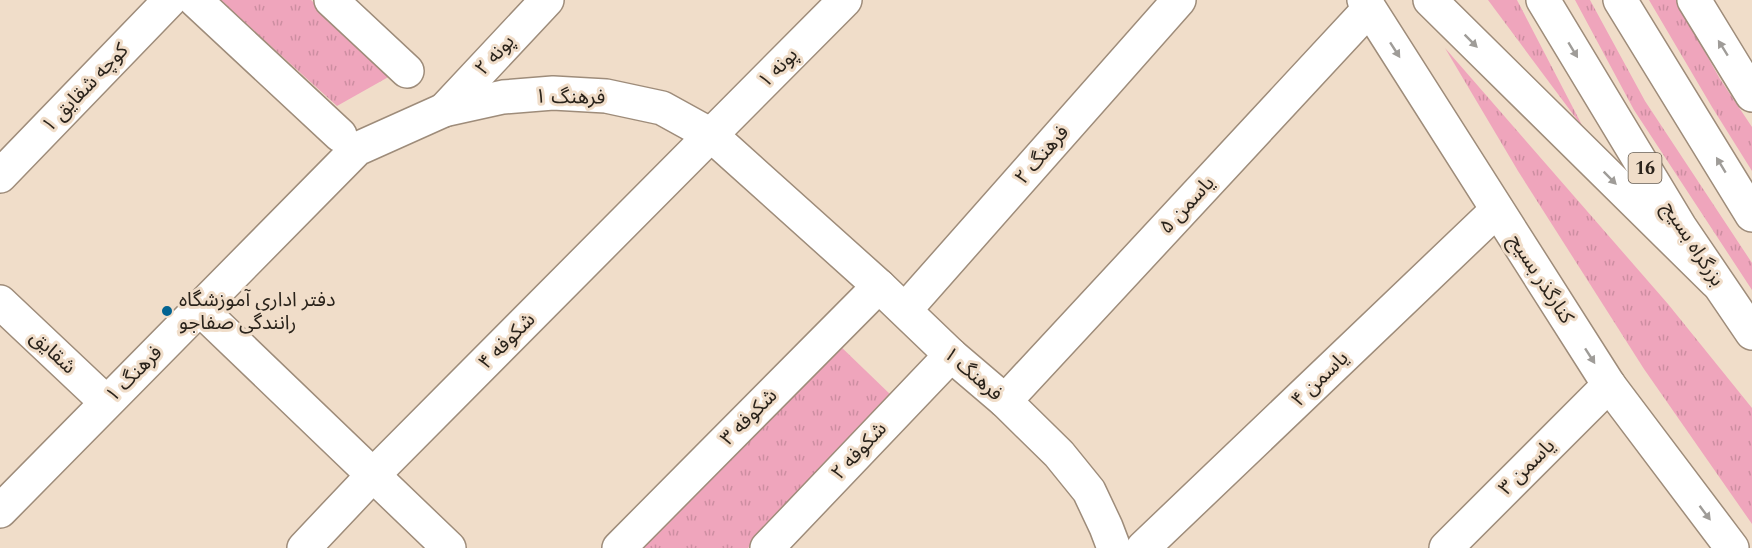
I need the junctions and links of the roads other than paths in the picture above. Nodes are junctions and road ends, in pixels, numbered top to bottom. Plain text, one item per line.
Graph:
1 (170, 0) edge
2 (195, 0) edge
3 (331, 0) edge
4 (547, 0) edge
5 (845, 0) edge
6 (1179, 0) edge
7 (1430, 0) edge
8 (1542, 0) edge
9 (1620, 0) edge
10 (1694, 0) edge
11 (1366, 4) edge
12 (407, 71) dead end
13 (1752, 95) edge
14 (444, 110) junction
15 (340, 135) dead end
16 (711, 135) junction
17 (0, 176) edge
18 (1497, 210) junction
19 (1752, 215) edge
20 (1716, 282) junction
21 (879, 286) junction
22 (0, 302) edge
23 (199, 308) junction
24 (905, 310) junction
25 (1752, 333) edge
26 (951, 355) junction
27 (1609, 386) junction
28 (1005, 401) junction
29 (106, 402) junction
30 (373, 476) junction
31 (0, 511) edge
32 (1102, 541) edge
33 (304, 548) edge
34 (449, 548) edge
35 (619, 548) edge
36 (767, 548) edge
37 (1143, 548) edge
38 (1446, 548) edge
39 (1732, 548) edge

1 - 17 main road, کوچه شقایق ۱
2 - 15 main road
3 - 12 main road
4 - 14 main road, پونه ۲
5 - 16 main road, پونه ۱
6 - 24 main road, فرهنگ ۲
7 -> 20 main road
8 -> 20 main road, بزرگراه بسیج / 16
19 -> 9 main road
13 -> 10 main road
11 -> 18 main road, کنارگذر بسیج
11 - 28 main road, یاسمن ۵
14 - 16 main road, فرهنگ ۱
14 - 23 main road, فرهنگ ۱
16 - 21 main road, فرهنگ ۱
16 - 30 main road, شکوفه ۴
18 -> 27 main road, کنارگذر بسیج
18 - 37 main road, یاسمن ۴
20 - 25 main road, بزرگراه بسیج / 16
21 - 24 main road, فرهنگ ۱
21 - 35 main road, شکوفه ۳
22 - 29 main road, شقایق
23 - 29 main road, فرهنگ ۱
23 - 30 main road
24 - 26 main road, فرهنگ ۱
26 - 28 main road, فرهنگ ۱
26 - 36 main road, شکوفه ۲
27 - 38 main road, یاسمن ۳
27 -> 39 main road, کنارگذر بسیج
28 - 32 main road, فرهنگ ۱
29 - 31 main road, فرهنگ ۱
30 - 33 main road, شکوفه ۴
30 - 34 main road

